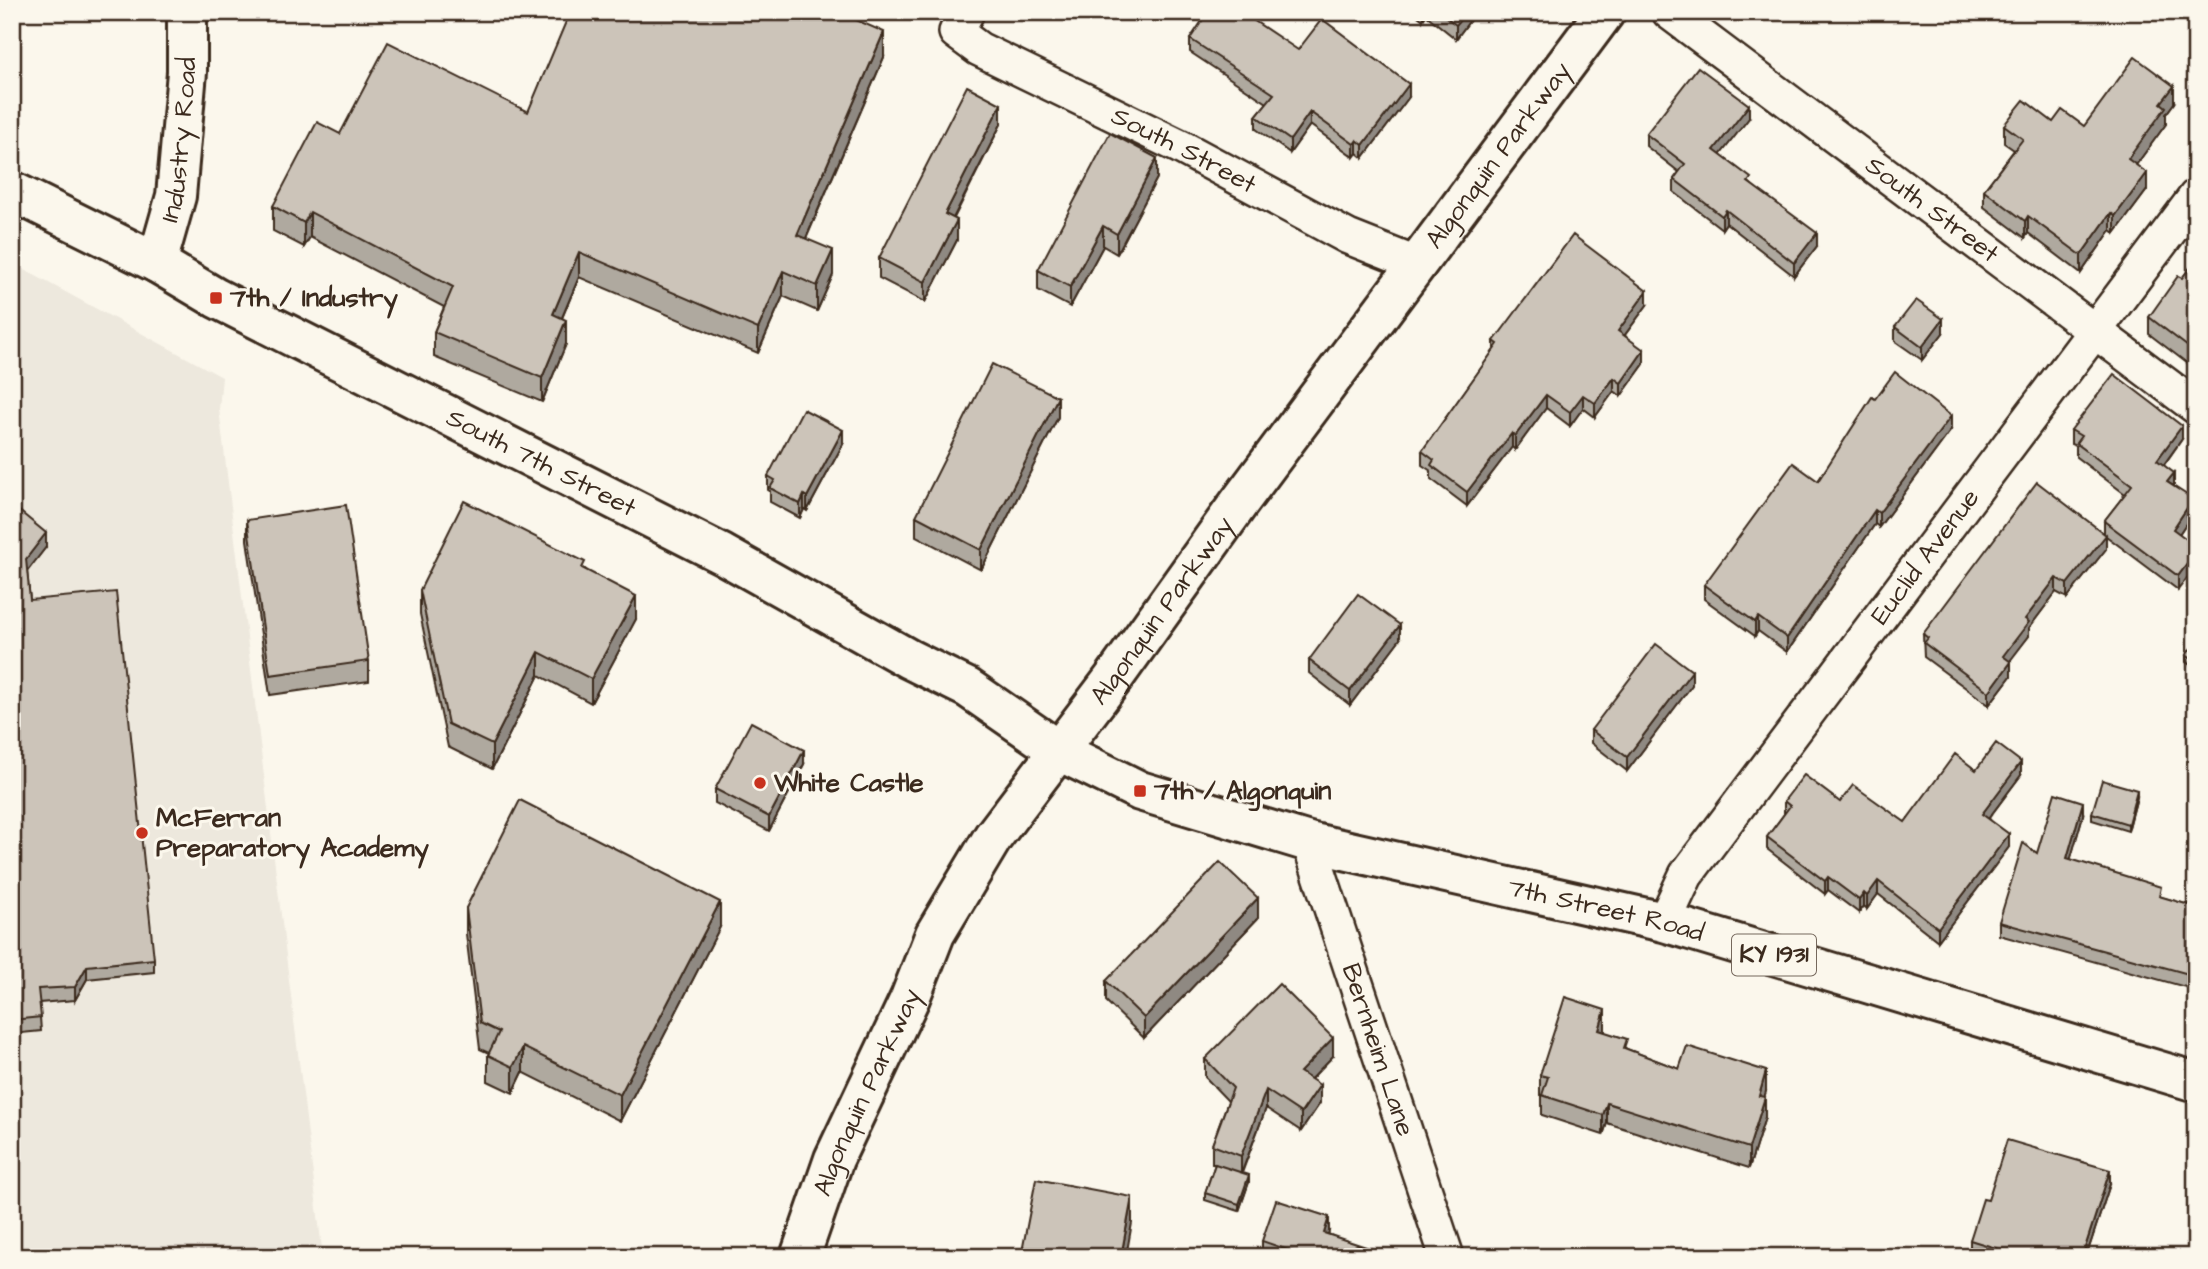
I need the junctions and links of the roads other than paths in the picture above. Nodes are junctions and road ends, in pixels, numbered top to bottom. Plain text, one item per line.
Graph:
1 (187, 12) edge
2 (1605, 12) edge
3 (1669, 12) edge
4 (961, 22) edge
5 (12, 191) edge
6 (2196, 196) edge
7 (157, 263) junction
8 (1416, 264) junction
9 (2094, 331) junction
10 (2196, 407) edge
11 (1059, 751) junction
12 (1309, 842) junction
13 (1664, 922) junction
14 (2196, 1082) edge
15 (800, 1257) edge
16 (1447, 1257) edge

1 - 7 main road, Industry Road
2 - 8 main road, Algonquin Parkway
3 - 9 street, South Street
4 - 8 street, South Street
5 - 7 main road, South 7th Street
6 - 9 street, Euclid Avenue
7 - 11 main road, South 7th Street
8 - 11 main road, Algonquin Parkway
9 - 10 street, South Street
9 - 13 street, Euclid Avenue
11 - 12 main road, 7th Street Road / KY 1931
11 - 15 main road, Algonquin Parkway
12 - 13 main road, 7th Street Road / KY 1931
12 - 16 street, Bernheim Lane
13 - 14 main road, 7th Street Road / KY 1931

